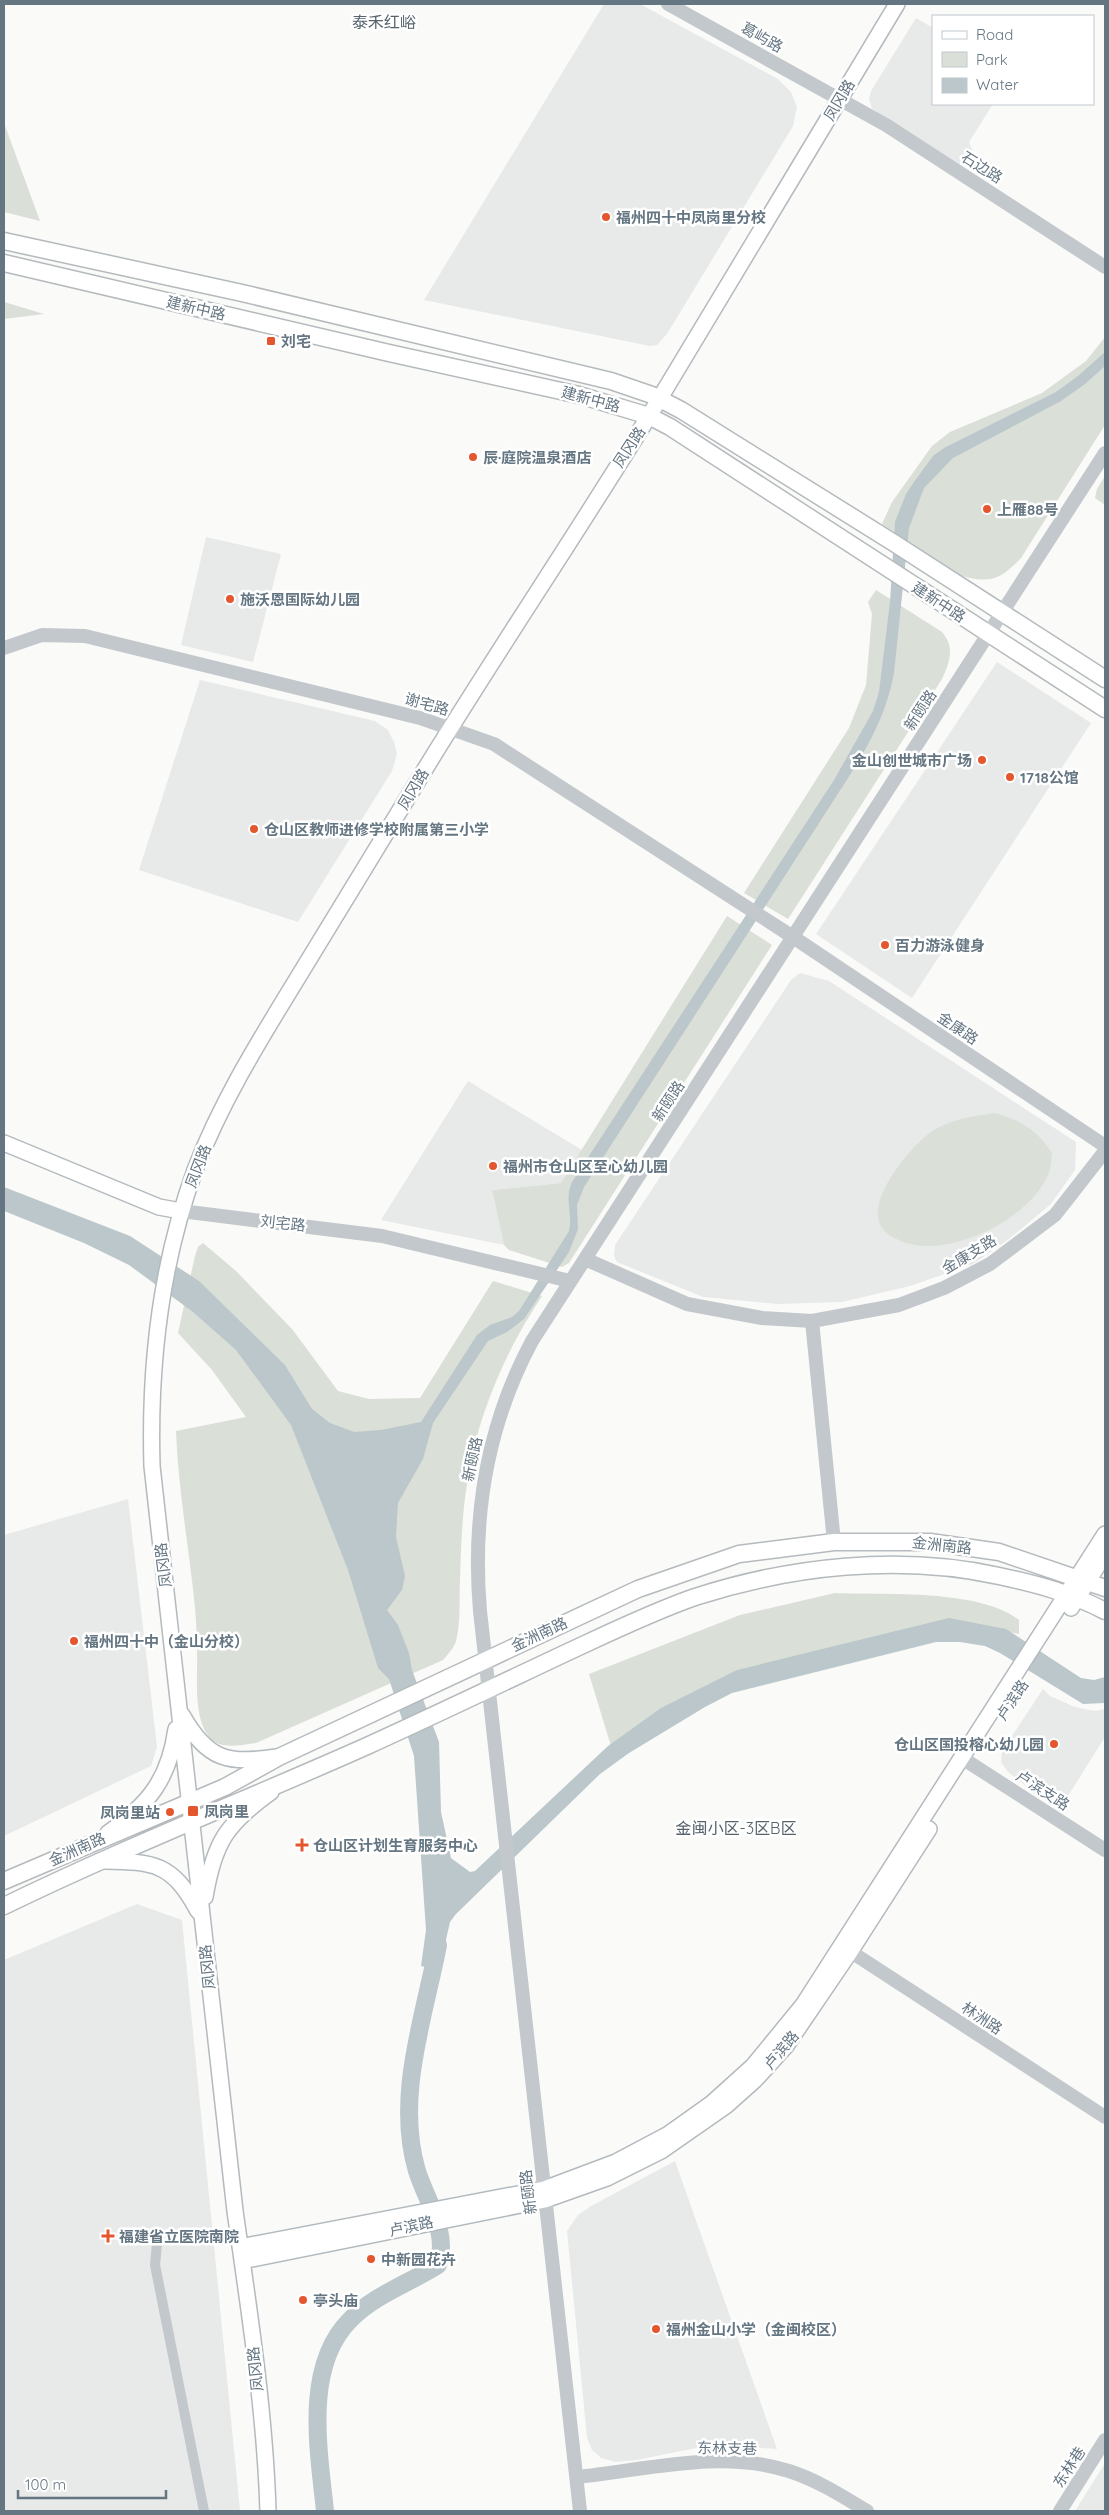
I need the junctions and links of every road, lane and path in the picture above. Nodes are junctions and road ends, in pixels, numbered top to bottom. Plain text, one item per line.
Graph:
1 (668, 4) edge
2 (897, 4) edge
3 (840, 98) junction
4 (4, 240) edge
5 (4, 264) edge
6 (1105, 267) edge
7 (660, 398) junction
8 (649, 416) junction
9 (1105, 453) edge
10 (1002, 612) junction
11 (988, 634) junction
12 (4, 648) edge
13 (1105, 680) edge
14 (1105, 709) edge
15 (450, 728) junction
16 (793, 937) junction
17 (4, 1143) edge
18 (1105, 1146) edge
19 (1105, 1151) edge
20 (181, 1211) junction
21 (585, 1259) junction
22 (570, 1281) junction
23 (812, 1321) junction
24 (1105, 1534) edge
25 (834, 1542) junction
26 (1105, 1554) edge
27 (1083, 1580) junction
28 (1105, 1588) edge
29 (1073, 1596) junction
30 (1105, 1611) edge
31 (487, 1659) junction
32 (489, 1688) junction
33 (179, 1710) junction
34 (279, 1757) junction
35 (967, 1760) junction
36 (281, 1785) junction
37 (190, 1802) junction
38 (192, 1821) junction
39 (97, 1840) junction
40 (1105, 1850) edge
41 (99, 1861) junction
42 (4, 1881) edge
43 (4, 1906) edge
44 (202, 1918) junction
45 (846, 1949) junction
46 (1105, 2117) edge
47 (544, 2194) junction
48 (158, 2233) dead end
49 (241, 2254) junction
50 (1105, 2440) edge
51 (576, 2477) junction
52 (204, 2511) edge
53 (268, 2511) edge
54 (580, 2511) edge
55 (867, 2511) edge
56 (1060, 2511) edge

1 - 3 street, 葛屿路
2 - 3 main road, 凤冈路
3 - 6 street, 石边路
3 - 7 main road, 凤冈路
4 - 7 main road, 建新中路
5 - 8 main road, 建新中路
7 - 8 main road, 凤冈路
7 - 10 main road, 建新中路
8 - 11 main road, 建新中路
8 - 15 main road, 凤冈路
9 - 10 street, 新颐路
10 - 11 street, 新颐路
10 - 13 main road, 建新中路
11 - 14 main road, 建新中路
11 - 16 street, 新颐路
12 - 15 street, 谢宅路
15 - 16 street, 谢宅路
15 - 20 main road, 凤冈路
16 - 18 street, 金康路
16 - 21 street, 新颐路
17 - 20 main road, 刘宅路
19 - 23 street, 金康支路
20 - 22 street, 刘宅路
20 - 33 main road, 凤冈路
21 - 22 street, 新颐路
21 - 23 street, 金康支路
22 - 31 street, 新颐路
23 - 25 street
24 - 27 main road
25 - 27 main road, 金洲南路
25 - 31 main road, 金洲南路
26 - 27 main road
27 - 28 main road, 金洲南路
27 - 29 main road, 卢滨路
29 - 30 main road, 金洲南路
29 - 32 main road, 金洲南路
29 - 35 main road, 卢滨路
31 - 32 street, 新颐路
31 - 34 main road, 金洲南路
32 - 36 main road, 金洲南路
32 - 47 street, 新颐路
33 - 34 main road
33 - 37 main road, 凤冈路
33 - 39 main road
34 - 37 main road, 金洲南路
35 - 40 street, 卢滨支路
35 - 45 main road, 卢滨路
36 - 38 main road, 金洲南路
36 - 44 main road
37 - 38 main road, 凤冈路
37 - 39 main road, 金洲南路
38 - 41 main road, 金洲南路
38 - 44 main road, 凤冈路
39 - 42 main road, 金洲南路
41 - 43 main road, 金洲南路
41 - 44 main road
44 - 49 main road, 凤冈路
45 - 46 street, 林洲路
45 - 47 main road, 卢滨路
47 - 49 main road, 卢滨路
47 - 51 street, 新颐路
48 - 52 street
49 - 53 main road, 凤冈路
50 - 56 street, 东林巷
51 - 54 street, 新颐路
51 - 55 street, 东林支巷

